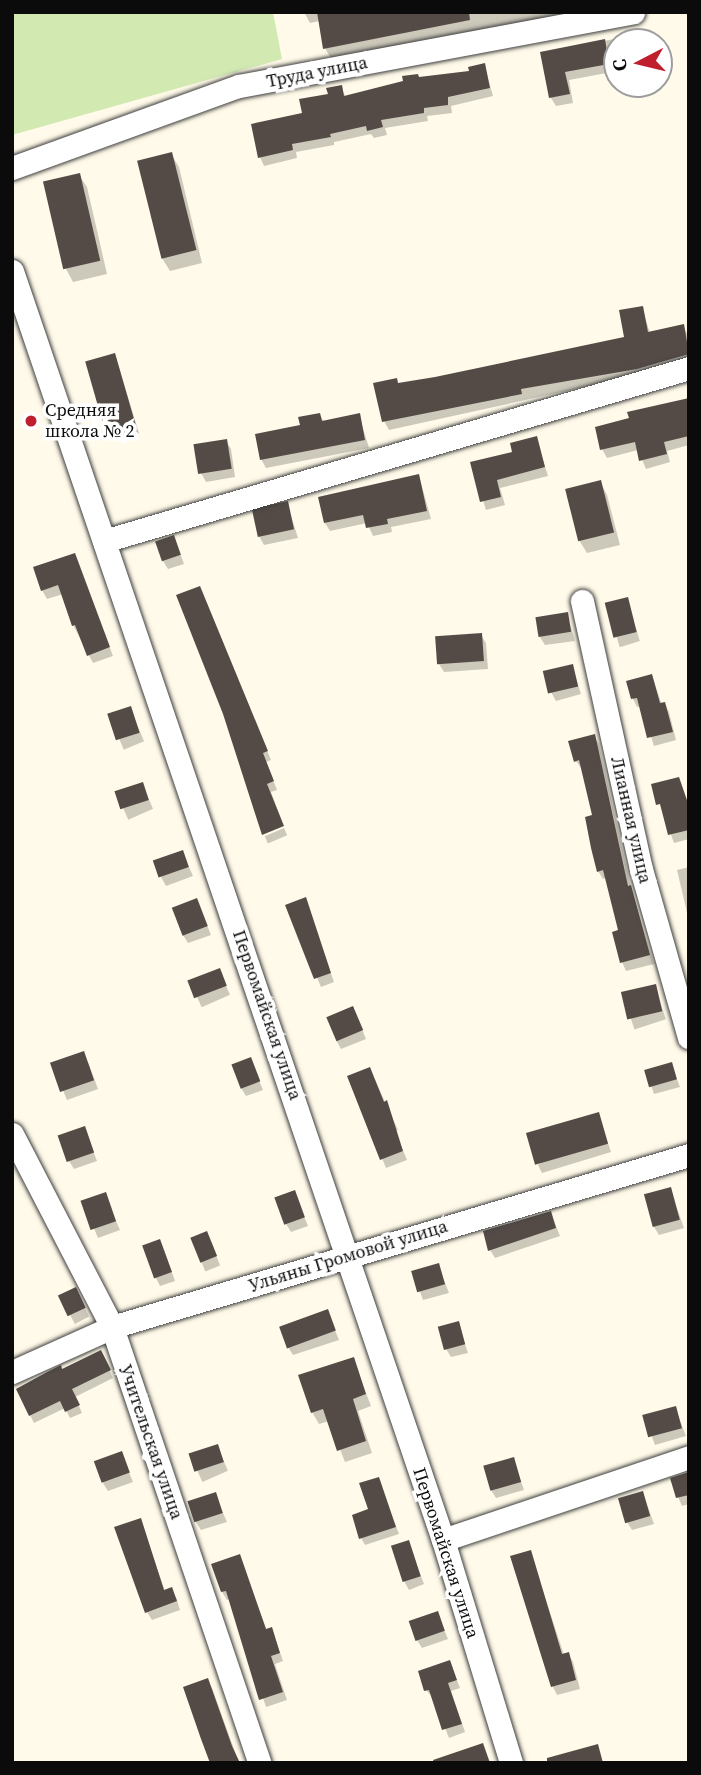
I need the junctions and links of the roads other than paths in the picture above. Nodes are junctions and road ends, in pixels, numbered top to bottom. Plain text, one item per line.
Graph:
1 (633, 12) edge
2 (12, 168) edge
3 (12, 271) edge
4 (689, 368) edge
5 (104, 541) junction
6 (582, 601) dead end
7 (689, 1037) edge
8 (12, 1134) edge
9 (689, 1155) edge
10 (347, 1256) junction
11 (112, 1327) junction
12 (12, 1372) edge
13 (689, 1457) edge
14 (443, 1539) junction
15 (260, 1763) edge
16 (511, 1763) edge

1 - 2 street, Труда улица
3 - 5 street, Первомайская улица
4 - 5 street
5 - 10 street, Первомайская улица
6 - 7 street, Лианная улица
8 - 11 street, Учительская улица
9 - 10 street, Ульяны Громовой улица
10 - 11 street, Ульяны Громовой улица
10 - 14 street, Первомайская улица
11 - 12 street, Ульяны Громовой улица
11 - 15 street, Учительская улица
13 - 14 street
14 - 16 street, Первомайская улица

